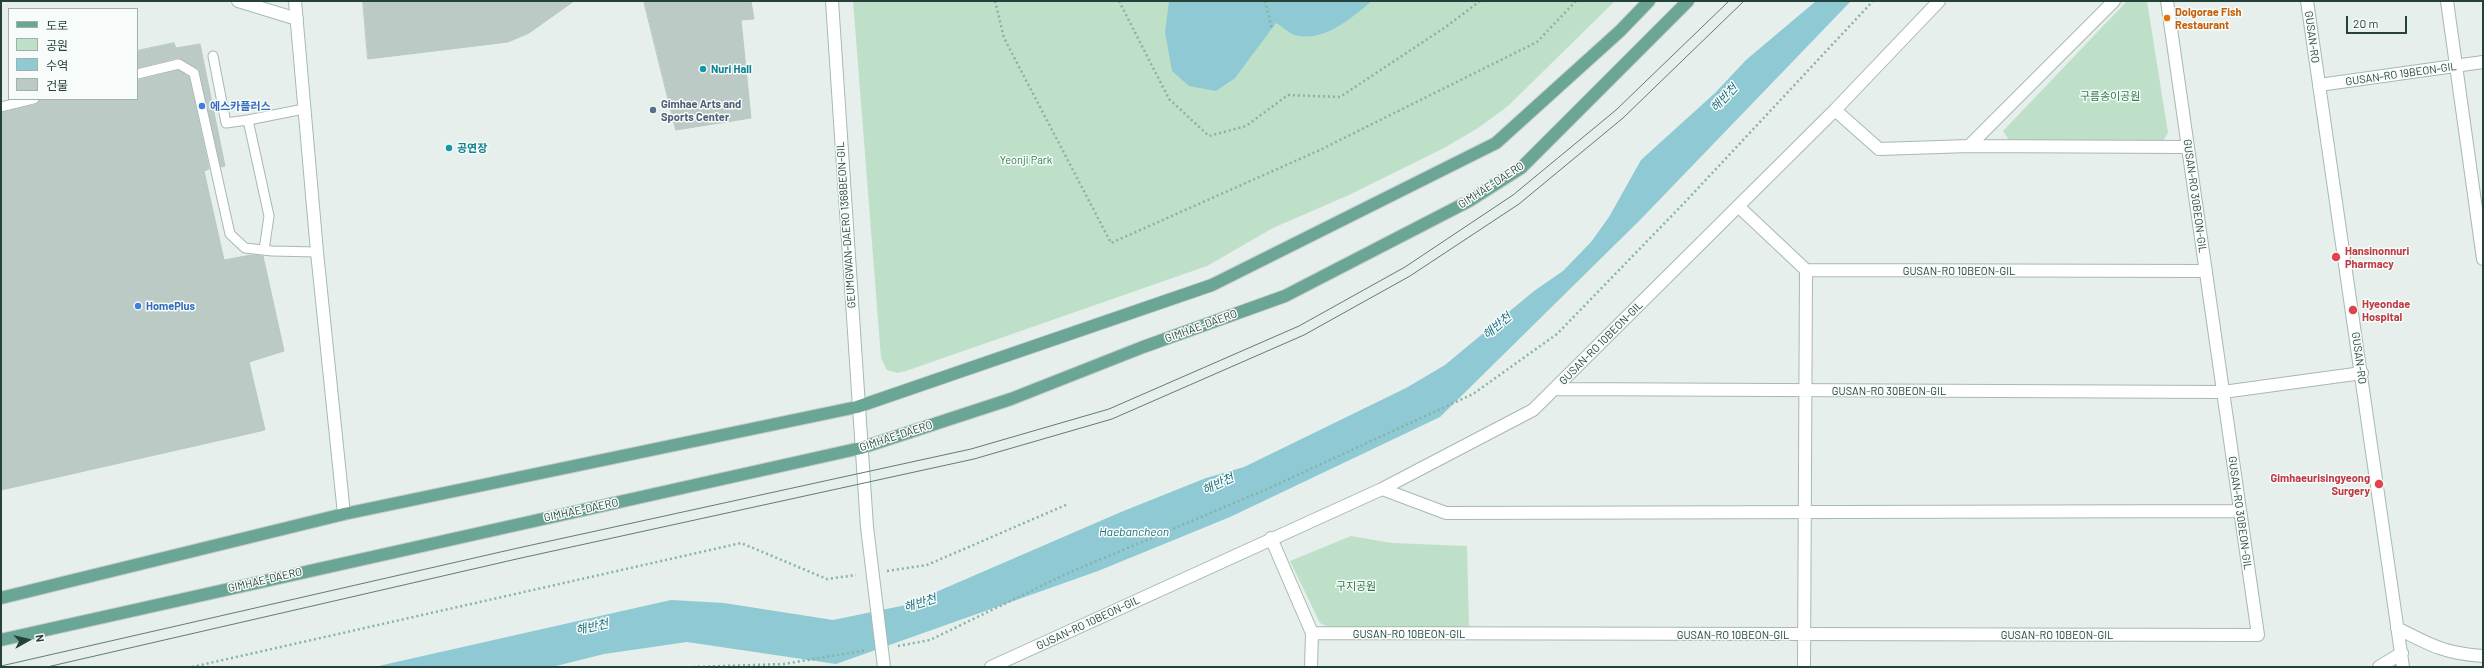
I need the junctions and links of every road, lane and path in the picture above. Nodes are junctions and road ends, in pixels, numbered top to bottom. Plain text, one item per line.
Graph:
1 (238, 1) edge
2 (295, 1) edge
3 (832, 1) edge
4 (995, 1) edge
5 (1118, 1) edge
6 (1265, 1) edge
7 (1480, 1) edge
8 (1576, 1) edge
9 (1649, 1) edge
10 (1688, 1) edge
11 (1873, 1) edge
12 (1939, 1) edge
13 (2114, 1) edge
14 (2167, 1) edge
15 (2307, 1) edge
16 (2447, 1) edge
17 (297, 18) junction
18 (1272, 29) dead end
19 (213, 56) dead end
20 (2483, 62) edge
21 (2455, 66) junction
22 (138, 74) edge
23 (2319, 85) junction
24 (30, 100) edge
25 (1, 107) edge
26 (304, 109) junction
27 (1835, 110) junction
28 (248, 120) junction
29 (1969, 146) junction
30 (2188, 147) junction
31 (2478, 195) edge
32 (1738, 206) junction
33 (264, 250) junction
34 (317, 252) junction
35 (2483, 259) edge
36 (1806, 270) junction
37 (2206, 271) junction
38 (2362, 373) junction
39 (1556, 388) junction
40 (1804, 390) junction
41 (2223, 392) junction
42 (857, 406) junction
43 (861, 448) junction
44 (1382, 490) junction
45 (1068, 504) dead end
46 (2240, 511) junction
47 (1805, 512) junction
48 (344, 514) junction
49 (1271, 538) junction
50 (881, 572) dead end
51 (858, 575) dead end
52 (1, 598) edge
53 (2397, 628) junction
54 (1312, 633) junction
55 (2258, 635) joint
56 (1804, 636) junction
57 (1, 640) edge
58 (892, 647) dead end
59 (868, 650) dead end
60 (2402, 653) junction
61 (2483, 656) edge
62 (192, 667) edge
63 (693, 667) edge
64 (884, 667) edge
65 (991, 667) edge
66 (1311, 667) edge
67 (1804, 667) edge
68 (2379, 667) edge
69 (2403, 667) edge

1 - 17 street
2 - 17 street
3 - 42 street, GEUMGWAN-DAERO 1368BEON-GIL
4 - 8 path
5 - 7 path
6 - 18 path
9 - 42 main road
10 - 43 main road, GIMHAE-DAERO
11 - 58 path
12 - 27 street, GUSAN-RO 10BEON-GIL
13 - 29 street
14 - 30 street, GUSAN-RO 30BEON-GIL
15 - 23 street, GUSAN-RO
16 - 21 street
17 - 26 street
19 - 28 lane
20 - 21 street, GUSAN-RO 19BEON-GIL
21 - 23 street, GUSAN-RO 19BEON-GIL
21 - 31 street
22 - 33 lane
23 - 38 street, GUSAN-RO
24 - 25 lane
26 - 28 lane
26 - 34 street
27 - 29 street
27 - 32 street, GUSAN-RO 10BEON-GIL
28 - 33 lane
29 - 30 street
30 - 37 street, GUSAN-RO 30BEON-GIL
31 - 35 street
32 - 36 street
32 - 39 street, GUSAN-RO 10BEON-GIL
33 - 34 lane
34 - 48 street
36 - 37 street, GUSAN-RO 10BEON-GIL
36 - 40 street
37 - 41 street, GUSAN-RO 30BEON-GIL
38 - 41 street, GUSAN-RO 30BEON-GIL
38 - 53 street, GUSAN-RO
39 - 40 street, GUSAN-RO 30BEON-GIL
39 - 44 street, GUSAN-RO 10BEON-GIL
40 - 41 street, GUSAN-RO 30BEON-GIL
40 - 47 street
41 - 46 street, GUSAN-RO 30BEON-GIL
42 - 43 street, GEUMGWAN-DAERO 1368BEON-GIL
42 - 48 main road
43 - 57 main road, GIMHAE-DAERO
43 - 64 street, GEUMGWAN-DAERO 1368BEON-GIL, bridge
44 - 47 street
44 - 49 street, GUSAN-RO 10BEON-GIL
45 - 50 path
46 - 47 street
46 - 55 street, GUSAN-RO 30BEON-GIL
47 - 56 street
48 - 52 main road
49 - 54 street
49 - 65 street, GUSAN-RO 10BEON-GIL
51 - 62 path
53 - 60 street, GUSAN-RO
53 - 61 street
54 - 56 street, GUSAN-RO 10BEON-GIL
54 - 66 street
55 - 56 street, GUSAN-RO 10BEON-GIL
56 - 67 street
59 - 63 path
60 - 68 street
60 - 69 street, GUSAN-RO

